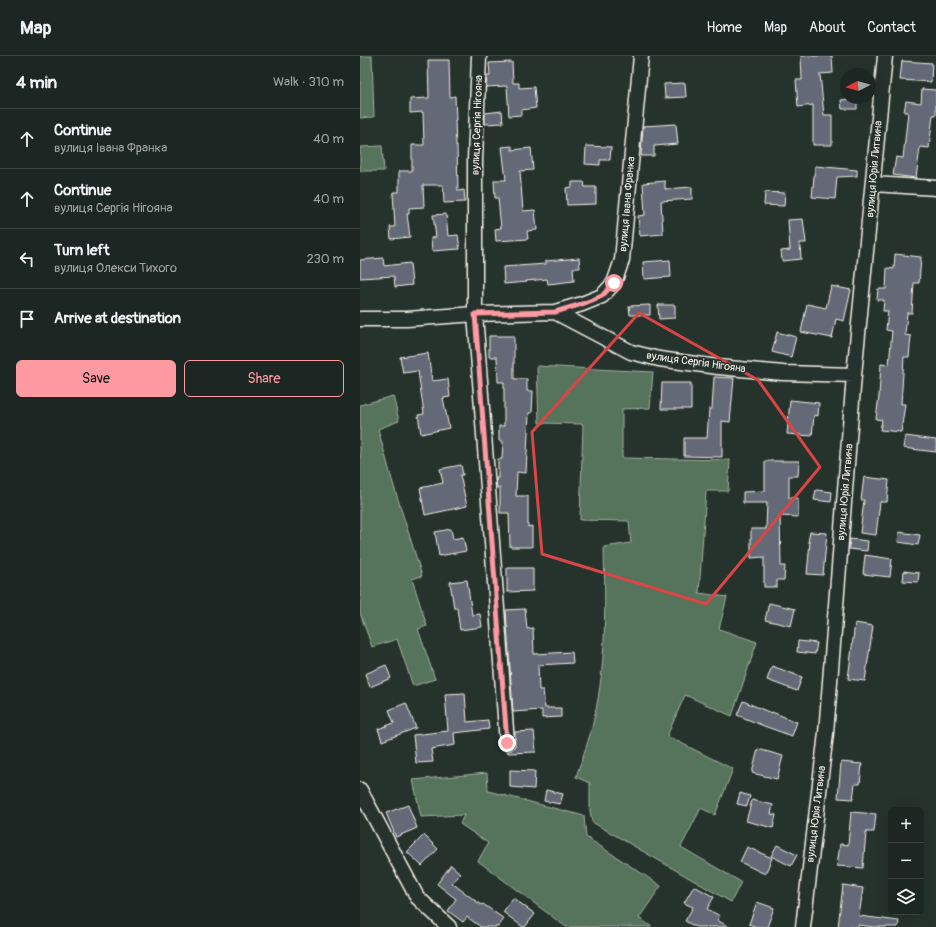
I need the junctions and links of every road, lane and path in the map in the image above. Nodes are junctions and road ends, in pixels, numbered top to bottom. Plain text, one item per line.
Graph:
1 (479, 56) edge
2 (641, 56) edge
3 (885, 56) edge
4 (873, 184) junction
5 (936, 188) edge
6 (555, 312) junction
7 (475, 314) junction
8 (360, 319) edge
9 (854, 375) junction
10 (507, 743) dead end
11 (360, 790) edge
12 (449, 927) edge
13 (804, 927) edge

1 - 7 street, вулиця Сергія Нігояна
2 - 6 street, вулиця Івана Франка
3 - 4 street, вулиця Юрія Литвина
4 - 5 street
4 - 9 street, вулиця Юрія Литвина
6 - 7 street, вулиця Сергія Нігояна
6 - 9 street, вулиця Сергія Нігояна
7 - 8 street, вулиця Сергія Нігояна
7 - 10 street
9 - 13 street, вулиця Юрія Литвина
11 - 12 street

